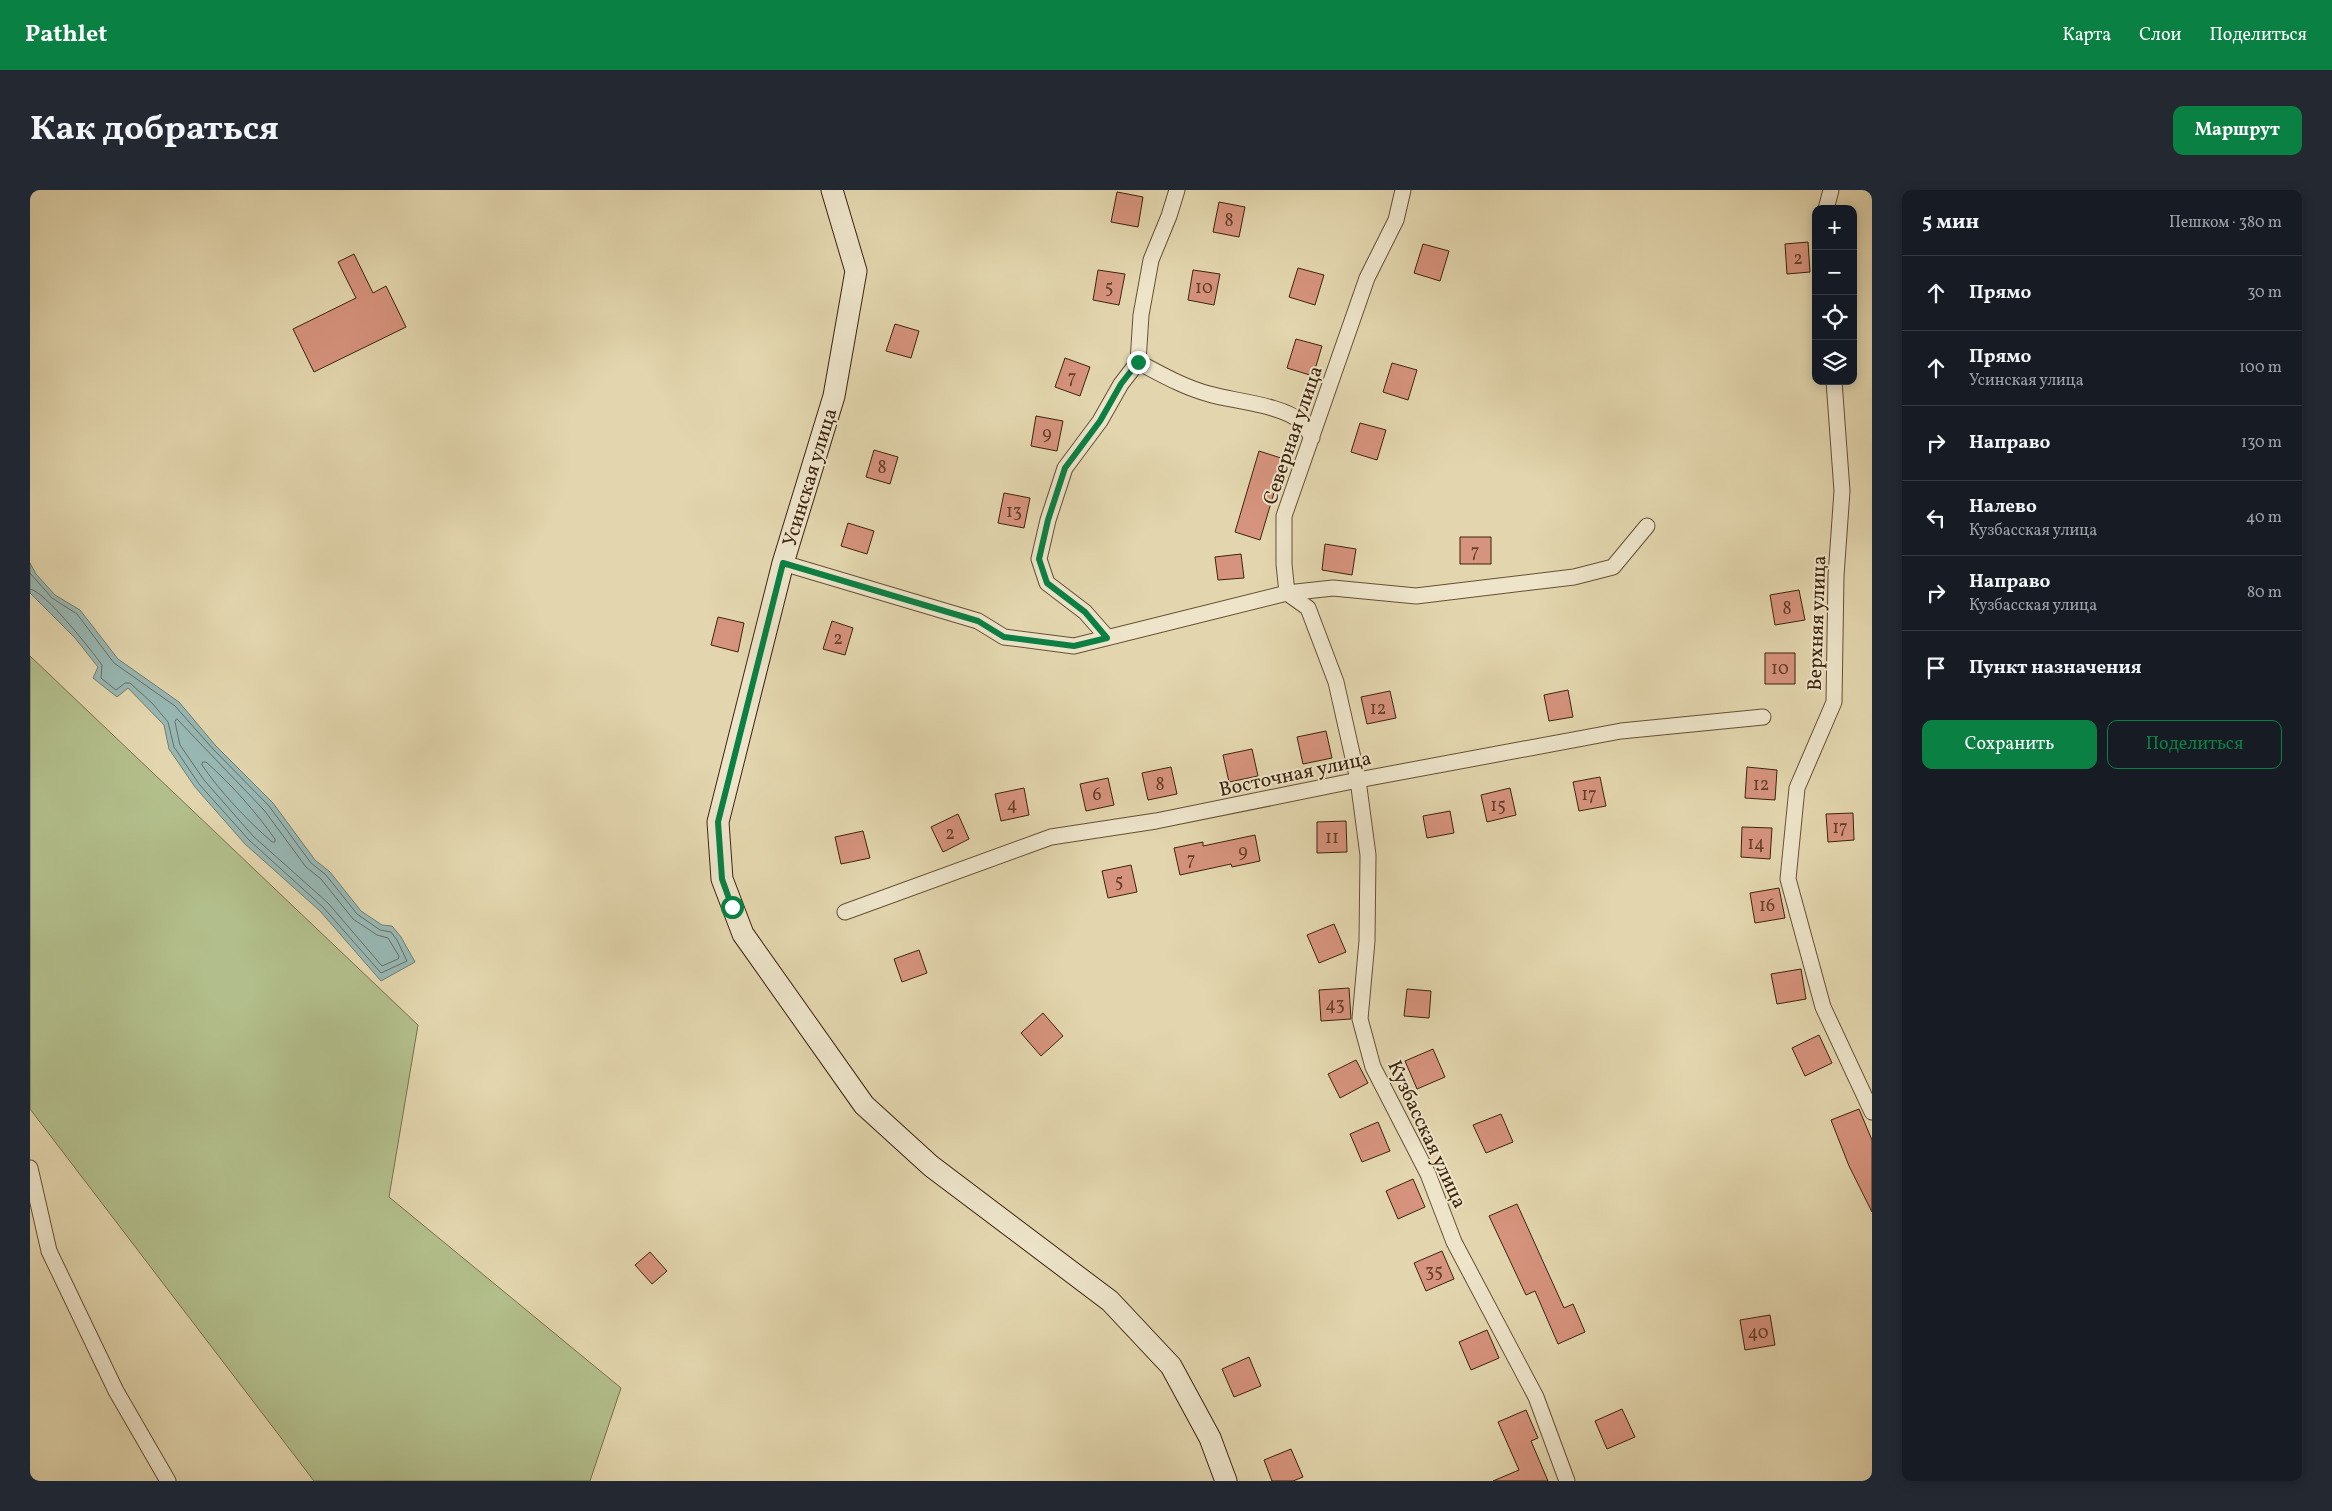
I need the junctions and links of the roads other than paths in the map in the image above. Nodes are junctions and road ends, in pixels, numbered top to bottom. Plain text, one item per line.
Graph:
1 (832, 190) edge
2 (1177, 190) edge
3 (1403, 190) edge
4 (1831, 190) edge
5 (1827, 205) edge
6 (1138, 362) junction
7 (1834, 385) edge
8 (1312, 438) junction
9 (1647, 526) dead end
10 (783, 563) junction
11 (1287, 593) junction
12 (1107, 638) junction
13 (1764, 717) dead end
14 (1358, 780) junction
15 (845, 912) dead end
16 (1872, 1112) edge
17 (30, 1168) edge
18 (168, 1481) edge
19 (1226, 1481) edge
20 (1567, 1481) edge

1 - 10 street, Усинская улица
2 - 6 street
3 - 8 street, Северная улица
4 - 5 street
6 - 8 street
6 - 12 street
7 - 16 street, Верхняя улица
8 - 11 street, Северная улица
9 - 11 street
10 - 12 street
10 - 19 street, Усинская улица
11 - 12 street
11 - 14 street, Кузбасская улица
13 - 14 street, Восточная улица
14 - 15 street, Восточная улица
14 - 20 street, Кузбасская улица
17 - 18 street

